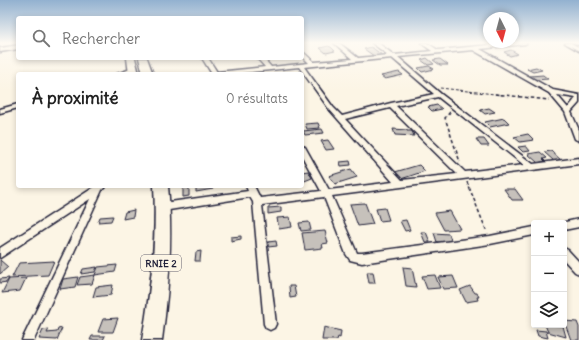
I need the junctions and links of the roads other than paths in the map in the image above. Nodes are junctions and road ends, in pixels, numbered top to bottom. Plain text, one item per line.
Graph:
1 (308, 59) edge
2 (371, 59) edge
3 (396, 59) edge
4 (494, 59) edge
5 (131, 60) edge
6 (144, 60) edge
7 (206, 60) edge
8 (262, 60) edge
9 (357, 60) joint
10 (313, 64) junction
11 (300, 65) junction
12 (269, 68) junction
13 (133, 72) edge
14 (147, 72) edge
15 (214, 72) edge
16 (258, 72) edge
17 (551, 92) junction
18 (440, 95) junction
19 (579, 98) edge
20 (391, 105) junction
21 (16, 107) edge
22 (0, 111) edge
23 (568, 112) junction
24 (342, 118) junction
25 (579, 139) edge
26 (304, 154) edge
27 (579, 161) edge
28 (530, 166) junction
29 (464, 176) junction
30 (400, 184) junction
31 (98, 188) edge
32 (100, 188) edge
33 (161, 188) edge
34 (253, 194) edge
35 (327, 194) junction
36 (163, 207) junction
37 (579, 223) edge
38 (567, 225) edge
39 (531, 232) edge
40 (0, 253) edge
41 (567, 256) edge
42 (579, 270) edge
43 (270, 324) dead end
44 (28, 340) edge
45 (152, 340) edge

1 - 10 street
2 - 9 street
3 - 18 street
4 - 17 street
5 - 13 main road
6 - 14 main road
7 - 15 street
8 - 12 street
9 - 10 street
10 - 11 street
11 - 12 street
11 - 24 street
12 - 16 street
17 - 19 street
17 - 23 street
18 - 20 street
18 - 28 street
19 - 23 street
20 - 24 street
20 - 29 street
21 - 22 street
23 - 25 street
24 - 30 street
26 - 35 street
27 - 28 street
28 - 29 street
29 - 30 street
30 - 35 street
31 - 40 street
32 - 44 street
33 - 36 main road, RNIE 2
34 - 35 street
34 - 36 street
34 - 43 street
35 - 39 street
36 - 45 main road, RNIE 2
37 - 38 street
41 - 42 street

